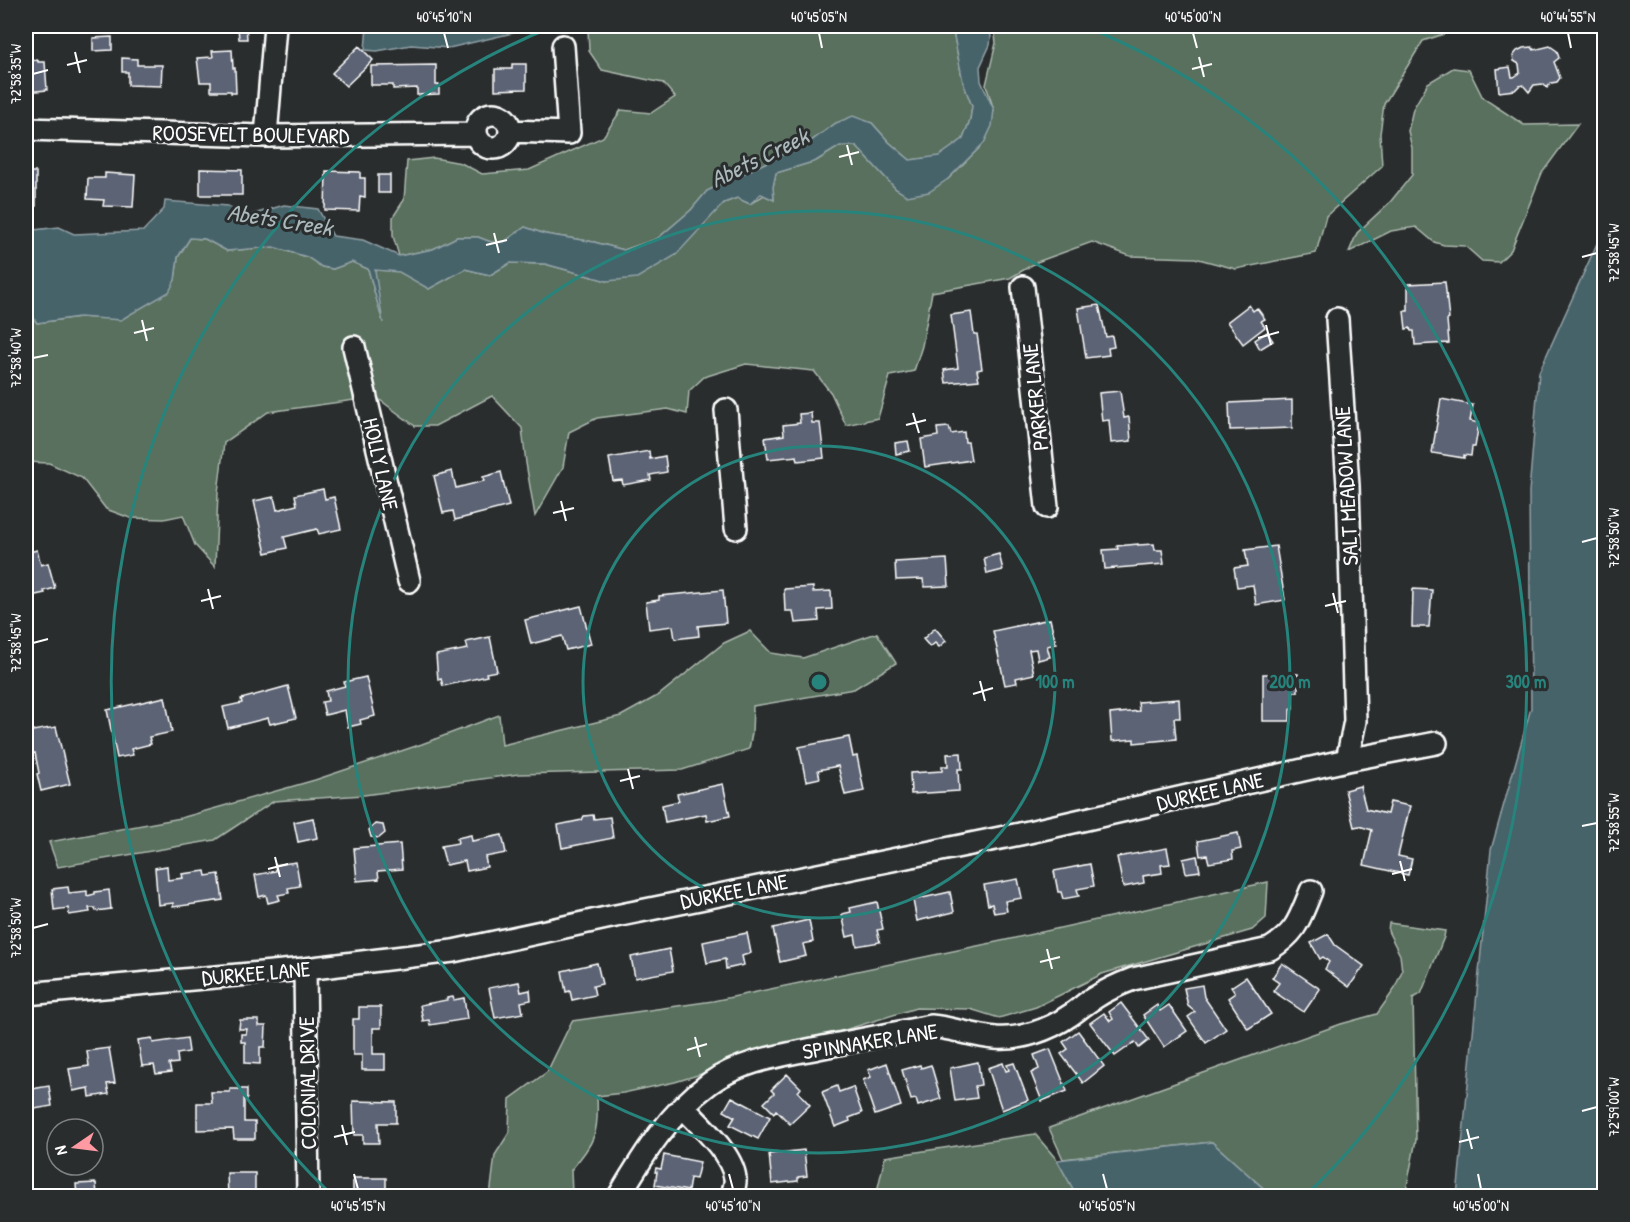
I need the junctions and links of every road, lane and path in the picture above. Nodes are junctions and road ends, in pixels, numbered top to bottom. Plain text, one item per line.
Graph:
1 (275, 26) edge
2 (563, 46) dead end
3 (26, 129) edge
4 (266, 136) junction
5 (1023, 287) dead end
6 (1337, 319) dead end
7 (354, 348) dead end
8 (726, 410) dead end
9 (1047, 507) dead end
10 (736, 528) dead end
11 (409, 581) dead end
12 (1436, 743) dead end
13 (1347, 760) junction
14 (1311, 891) dead end
15 (305, 969) junction
16 (26, 994) edge
17 (683, 1107) junction
18 (308, 1197) edge
19 (619, 1197) edge
20 (732, 1197) edge

1 - 4 street
2 - 4 street, ROOSEVELT BOULEVARD
3 - 4 street, ROOSEVELT BOULEVARD
5 - 9 street, PARKER LANE
6 - 13 street, SALT MEADOW LANE
7 - 11 street, HOLLY LANE
8 - 10 street
12 - 13 street, DURKEE LANE
13 - 15 street, DURKEE LANE
14 - 17 street, SPINNAKER LANE
15 - 16 street, DURKEE LANE
15 - 18 street, COLONIAL DRIVE
17 - 19 street, SPINNAKER LANE
17 - 20 street

